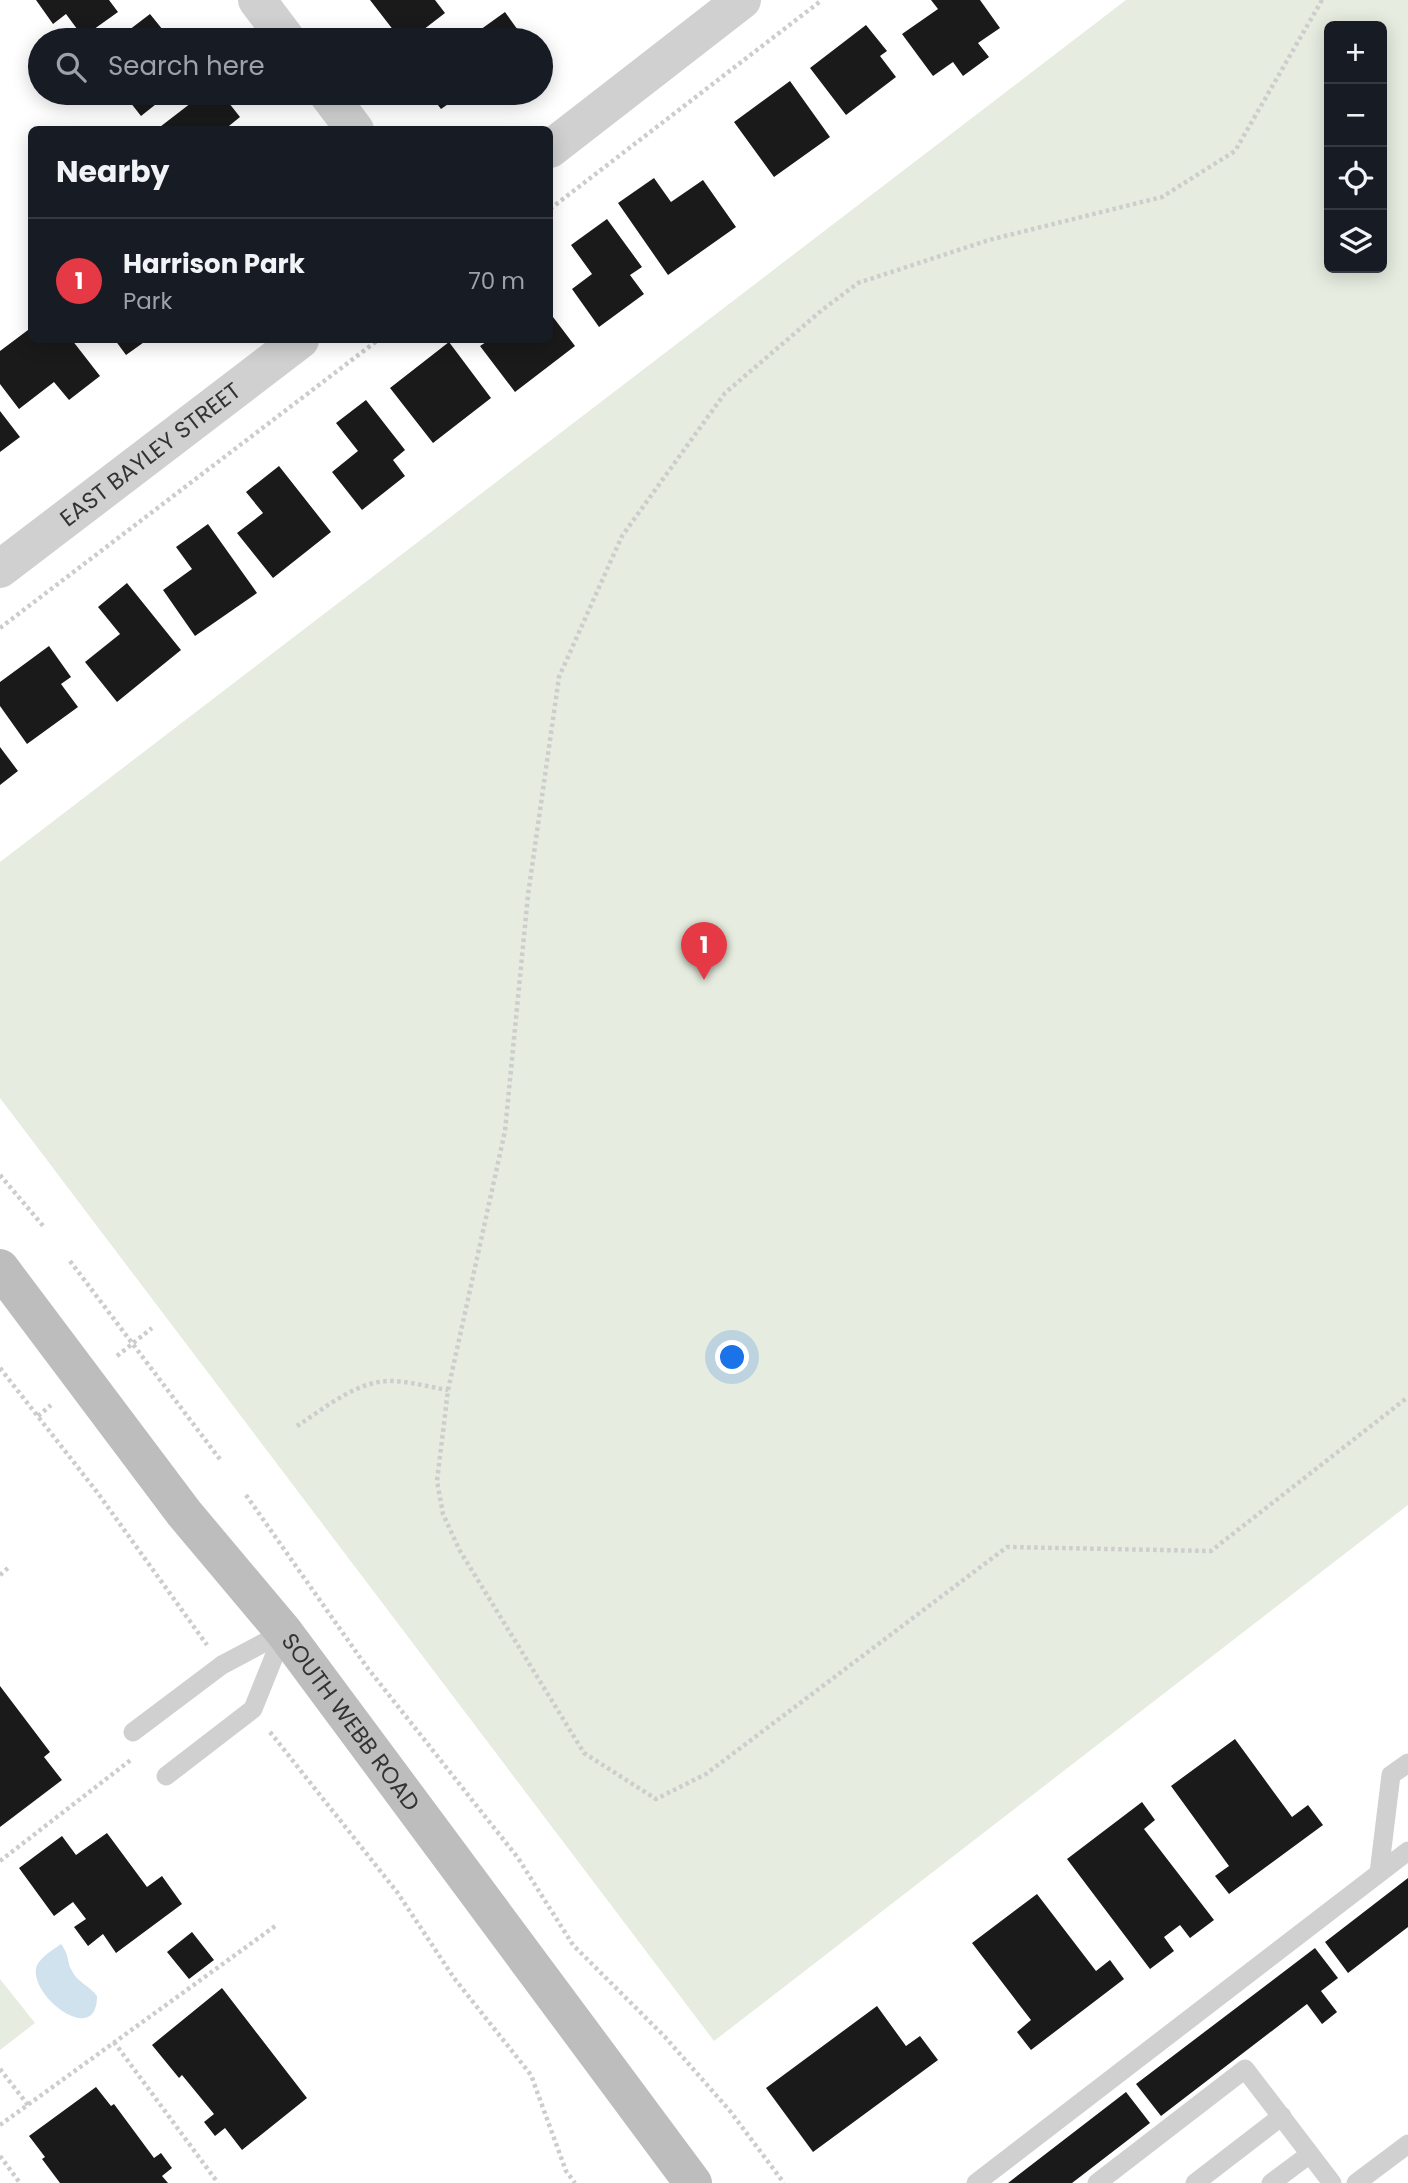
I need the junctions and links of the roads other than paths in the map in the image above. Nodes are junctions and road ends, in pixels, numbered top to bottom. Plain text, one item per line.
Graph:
1 (257, 0) edge
2 (742, 0) edge
3 (278, 28) edge
4 (336, 105) edge
5 (352, 126) edge
6 (553, 147) edge
7 (296, 343) edge
8 (0, 569) edge
9 (0, 1268) edge
10 (284, 1632) junction
11 (133, 1732) dead end
12 (1408, 1763) edge
13 (166, 1776) dead end
14 (1408, 1851) edge
15 (1379, 1873) junction
16 (1282, 2116) junction
17 (1408, 2144) edge
18 (1310, 2154) junction
19 (693, 2183) edge
20 (976, 2183) edge
21 (1097, 2183) edge
22 (1195, 2183) edge
23 (1271, 2183) edge
24 (1332, 2183) edge
25 (1356, 2183) edge

1 - 3 street
2 - 6 street
4 - 5 street
7 - 8 street, EAST BAYLEY STREET
9 - 10 main road, SOUTH WEBB ROAD
10 - 11 lane
10 - 13 lane
10 - 19 main road, SOUTH WEBB ROAD
12 - 15 lane
14 - 15 lane
15 - 20 lane
16 - 18 lane
16 - 21 lane
16 - 22 lane
17 - 25 lane
18 - 23 lane
18 - 24 lane

